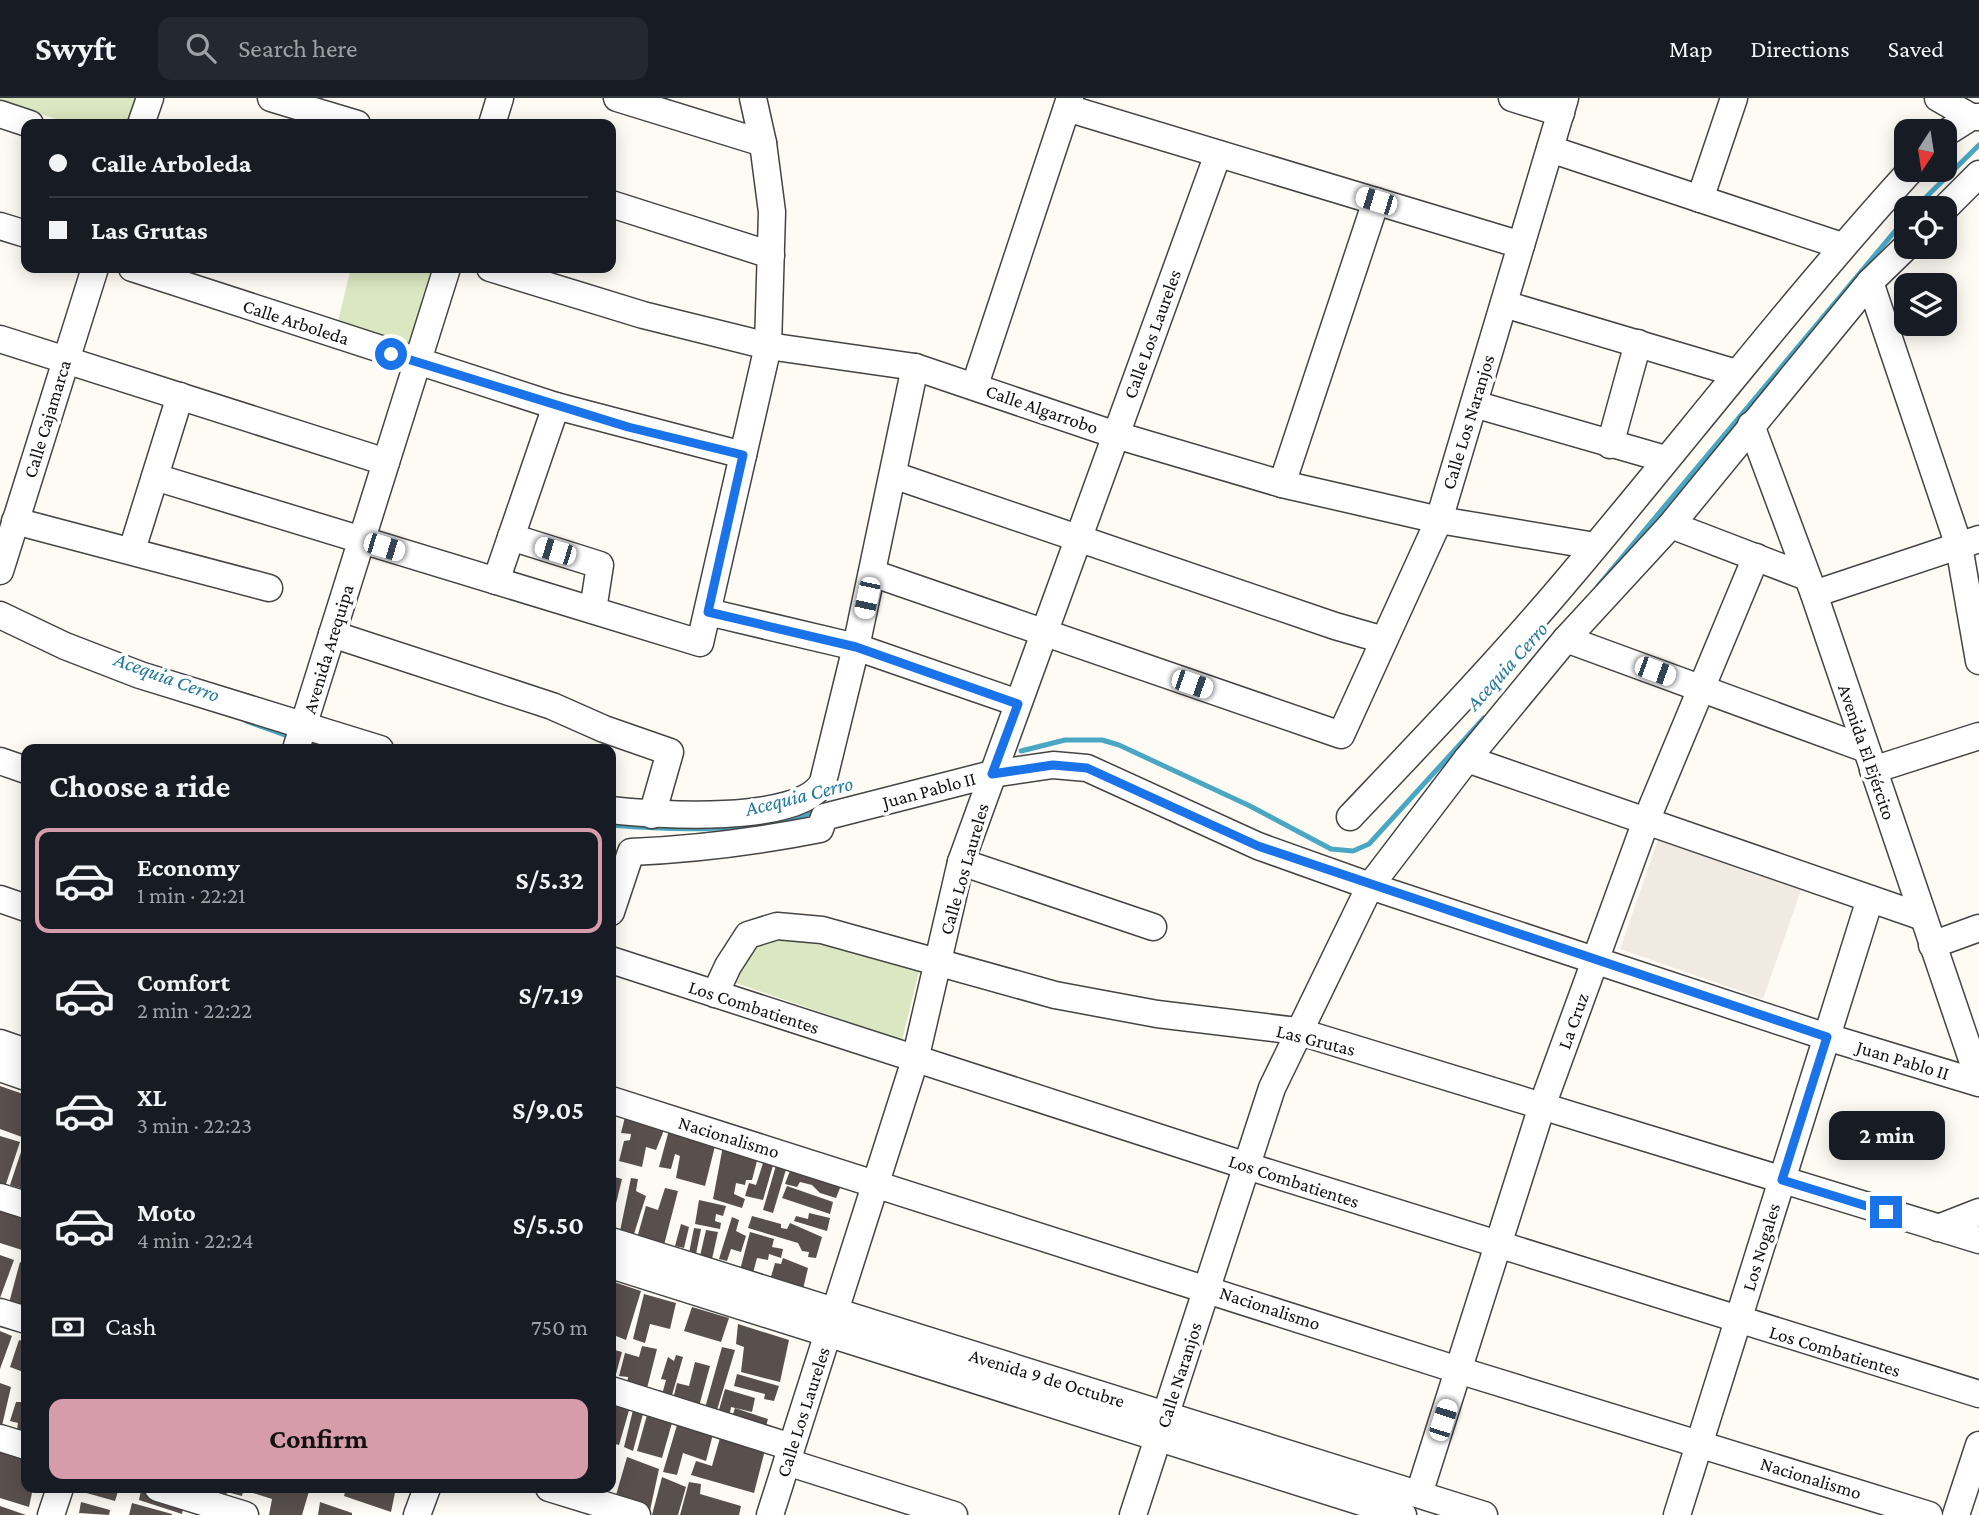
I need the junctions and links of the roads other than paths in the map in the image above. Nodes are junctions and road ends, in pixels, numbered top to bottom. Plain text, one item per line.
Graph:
1 (150, 98) edge
2 (271, 98) edge
3 (500, 98) edge
4 (617, 98) edge
5 (753, 98) edge
6 (1512, 98) edge
7 (1734, 98) edge
8 (1938, 98) edge
9 (644, 102) edge
10 (1068, 103) edge
11 (1563, 106) edge
12 (0, 114) edge
13 (1975, 117) edge
14 (143, 119) edge
15 (340, 119) edge
16 (494, 119) edge
17 (21, 121) edge
18 (1957, 127) edge
19 (763, 143) junction
20 (1550, 149) junction
21 (1218, 154) junction
22 (1979, 174) edge
23 (1900, 182) edge
24 (1957, 196) edge
25 (1700, 199) junction
26 (1376, 201) junction
27 (616, 206) edge
28 (0, 226) edge
29 (21, 232) edge
30 (1521, 245) junction
31 (1842, 246) junction
32 (771, 256) junction
33 (1894, 259) edge
34 (93, 273) edge
35 (147, 273) edge
36 (445, 273) edge
37 (506, 273) edge
38 (1870, 282) junction
39 (1504, 304) junction
40 (0, 340) edge
41 (1638, 343) junction
42 (768, 346) junction
43 (66, 360) junction
44 (417, 363) junction
45 (915, 367) junction
46 (1736, 373) junction
47 (975, 385) junction
48 (180, 396) junction
49 (1474, 404) junction
50 (556, 406) junction
51 (1751, 425) junction
52 (1115, 435) junction
53 (1610, 445) junction
54 (743, 455) junction
55 (1665, 460) junction
56 (386, 461) junction
57 (892, 475) junction
58 (155, 477) junction
59 (1282, 484) junction
60 (1439, 520) junction
61 (15, 521) junction
62 (1671, 525) junction
63 (511, 537) junction
64 (1078, 538) junction
65 (362, 540) junction
66 (1969, 543) edge
67 (1595, 546) junction
68 (132, 550) junction
69 (1756, 557) junction
70 (0, 571) edge
71 (872, 573) junction
72 (496, 580) junction
73 (1810, 585) junction
74 (269, 588) dead end
75 (593, 610) junction
76 (708, 612) junction
77 (0, 615) edge
78 (1043, 633) junction
79 (332, 634) junction
80 (1384, 639) junction
81 (1566, 639) junction
82 (856, 647) junction
83 (1979, 661) edge
84 (1699, 688) junction
85 (1018, 704) junction
86 (300, 736) edge
87 (1979, 736) edge
88 (349, 744) edge
89 (1467, 759) junction
90 (1870, 760) junction
91 (0, 761) edge
92 (997, 762) junction
93 (21, 768) edge
94 (616, 811) edge
95 (652, 815) junction
96 (1350, 817) dead end
97 (1646, 821) junction
98 (961, 862) junction
99 (1370, 886) junction
100 (616, 897) edge
101 (0, 899) edge
102 (1870, 899) junction
103 (21, 906) edge
104 (1923, 917) junction
105 (1153, 927) dead end
106 (1979, 928) edge
107 (1932, 945) junction
108 (1596, 960) junction
109 (616, 962) edge
110 (938, 962) junction
111 (715, 994) junction
112 (1297, 1031) junction
113 (1827, 1037) junction
114 (0, 1043) edge
115 (21, 1050) edge
116 (915, 1060) junction
117 (0, 1068) edge
118 (1978, 1073) edge
119 (21, 1075) edge
120 (616, 1102) edge
121 (1542, 1106) junction
122 (1247, 1166) junction
123 (1782, 1180) junction
124 (876, 1183) junction
125 (0, 1197) edge
126 (21, 1203) edge
127 (1979, 1212) edge
128 (1938, 1228) junction
129 (1979, 1240) edge
130 (616, 1243) edge
131 (1499, 1246) junction
132 (616, 1266) edge
133 (1207, 1288) junction
134 (0, 1312) edge
135 (21, 1318) edge
136 (1738, 1321) junction
137 (831, 1323) junction
138 (1458, 1370) junction
139 (616, 1392) edge
140 (1979, 1394) edge
141 (1162, 1426) junction
142 (0, 1438) edge
143 (1699, 1443) junction
144 (21, 1444) edge
145 (1979, 1446) edge
146 (789, 1455) junction
147 (58, 1493) edge
148 (168, 1493) edge
149 (425, 1493) edge
150 (565, 1493) edge
151 (1411, 1505) edge
152 (197, 1508) edge
153 (928, 1511) edge
154 (51, 1515) edge
155 (245, 1515) edge
156 (417, 1515) edge
157 (637, 1515) edge
158 (770, 1515) edge
159 (954, 1515) edge
160 (1133, 1515) edge
161 (1484, 1515) edge
162 (1677, 1515) edge
163 (1929, 1515) edge
164 (1956, 1515) edge

1 - 14 street
2 - 15 street
3 - 16 street
4 - 9 street
5 - 19 street
6 - 11 street
7 - 25 street
8 - 13 street
9 - 19 street
10 - 21 street
10 - 47 street
11 - 20 street, Calle Los Naranjos
12 - 17 street
13 - 18 street
19 - 32 street
20 - 25 street
20 - 30 street, Calle Los Naranjos
21 - 26 street
21 - 52 street, Calle Los Laureles
22 - 24 street
23 - 31 street
25 - 31 street
26 - 30 street
26 - 59 street
27 - 32 street
28 - 29 street
30 - 39 street, Calle Los Naranjos
31 - 46 street
32 - 42 street
33 - 38 street
34 - 43 street, Calle Cajamarca
35 - 44 street, Calle Arboleda
36 - 44 street, Avenida Arequipa
37 - 42 street, Calle Algarrobo
38 - 51 street
38 - 66 street
39 - 41 street
39 - 49 street, Calle Los Naranjos
40 - 43 street
41 - 46 street
41 - 53 street
42 - 45 street, Calle Algarrobo
42 - 54 street
43 - 48 street
43 - 61 street, Calle Cajamarca
44 - 50 street, Calle Arboleda
44 - 56 street, Avenida Arequipa
45 - 47 street, Calle Algarrobo
45 - 57 street
46 - 55 street
47 - 52 street, Calle Algarrobo
48 - 56 street
48 - 58 street
49 - 53 street
49 - 60 street, Calle Los Naranjos
50 - 54 street, Calle Arboleda
50 - 63 street
51 - 62 street
51 - 73 street, Avenida El Ejército
52 - 59 street, Calle Algarrobo
52 - 64 street, Calle Los Laureles
53 - 55 street
54 - 76 street
55 - 67 street
56 - 65 street, Avenida Arequipa
57 - 64 street
57 - 71 street
58 - 65 street
58 - 68 street
59 - 60 street, Calle Algarrobo
60 - 67 street, Calle Algarrobo
60 - 80 street, Calle Los Naranjos
61 - 68 street
61 - 70 street, Calle Cajamarca
62 - 69 street
62 - 81 street
63 - 72 street
63 - 75 street
64 - 78 street, Calle Los Laureles
64 - 80 street
65 - 72 street
65 - 79 street, Avenida Arequipa
66 - 73 street
66 - 83 street
67 - 96 street
68 - 74 street
69 - 73 street
69 - 84 street, La Cruz
71 - 78 street
71 - 82 street
72 - 75 street
73 - 90 street, Avenida El Ejército
75 - 76 street
76 - 82 street
77 - 86 street
78 - 80 street, Calle Los Naranjos
78 - 85 street, Calle Los Laureles
79 - 86 street, Avenida Arequipa
79 - 95 street
81 - 84 street
81 - 89 street
82 - 85 street
82 - 95 street
84 - 90 street
84 - 97 street, La Cruz
85 - 92 street, Calle Los Laureles
86 - 88 street
87 - 90 street
89 - 97 street
89 - 99 street
90 - 104 street, Avenida El Ejército
91 - 93 street
92 - 98 street, Calle Los Laureles
92 - 99 street, Juan Pablo II
92 - 100 street, Juan Pablo II
94 - 95 street
97 - 102 street
97 - 108 street, La Cruz
98 - 105 street
98 - 110 street, Calle Los Laureles
99 - 108 street, Juan Pablo II
99 - 112 street, Calle Naranjos
101 - 103 street
102 - 104 street
102 - 113 street, Los Nogales
104 - 107 street, Avenida El Ejército
106 - 107 street
107 - 118 street, Avenida El Ejército
108 - 113 street, Juan Pablo II
108 - 121 street, La Cruz
109 - 111 street, Los Combatientes
110 - 111 street, Las Grutas
110 - 112 street, Las Grutas
110 - 116 street, Calle Los Laureles
111 - 116 street, Los Combatientes
112 - 121 street, Las Grutas
112 - 122 street, Calle Naranjos
113 - 118 street, Juan Pablo II
113 - 123 street, Los Nogales
114 - 115 street
116 - 122 street, Los Combatientes
116 - 124 street, Calle Los Laureles
117 - 119 street
120 - 124 street, Nacionalismo
121 - 123 street, Las Grutas
121 - 131 street, La Cruz
122 - 131 street, Los Combatientes
122 - 133 street, Calle Naranjos
123 - 128 street, Las Grutas
123 - 136 street, Los Nogales
124 - 133 street, Nacionalismo
124 - 137 street, Calle Los Laureles
125 - 126 street
127 - 128 street
128 - 129 street, Las Grutas
130 - 137 street, Avenida 9 de Octubre
131 - 136 street, Los Combatientes
131 - 138 street, La Cruz
132 - 137 street, Avenida 9 de Octubre
133 - 138 street, Nacionalismo
133 - 141 street, Calle Naranjos
134 - 135 street
136 - 140 street, Los Combatientes
136 - 143 street, Los Nogales
137 - 141 street, Avenida 9 de Octubre
137 - 146 street, Calle Los Laureles
138 - 143 street, Nacionalismo
138 - 151 street, La Cruz
139 - 146 street
141 - 151 street, Avenida 9 de Octubre
141 - 160 street, Calle Naranjos
142 - 144 street
143 - 162 street, Los Nogales
143 - 163 street, Nacionalismo
145 - 164 street
146 - 153 street
146 - 158 street, Calle Los Laureles
147 - 154 street
148 - 152 street
149 - 156 street
150 - 157 street
151 - 161 street, Avenida 9 de Octubre
152 - 155 street
153 - 159 street

